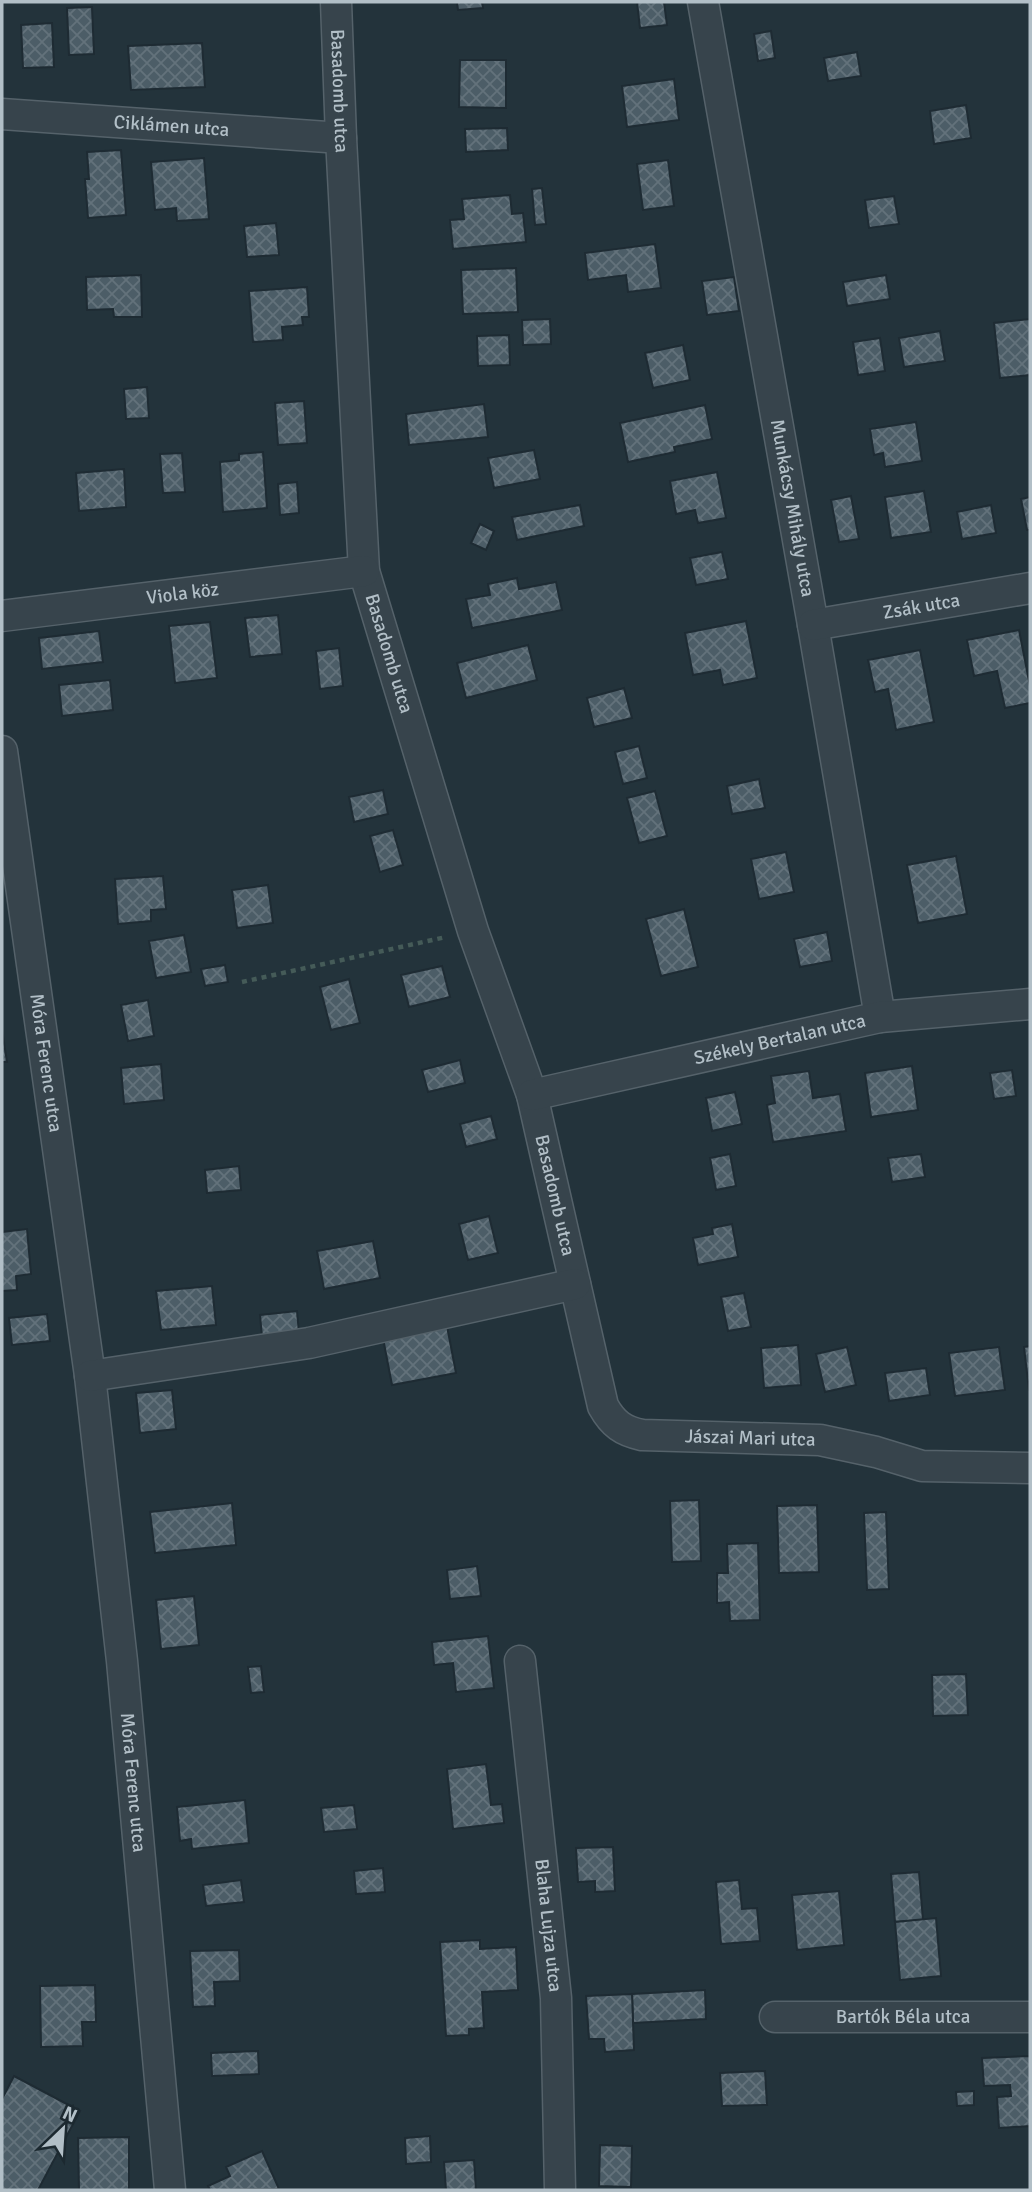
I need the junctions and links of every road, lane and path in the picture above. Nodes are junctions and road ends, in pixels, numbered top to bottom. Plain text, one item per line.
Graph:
1 (336, 2) edge
2 (703, 2) edge
3 (2, 114) edge
4 (341, 138) junction
5 (365, 571) junction
6 (1030, 588) edge
7 (2, 616) edge
8 (813, 625) junction
9 (2, 751) edge
10 (473, 931) junction
11 (242, 982) dead end
12 (1030, 1004) edge
13 (880, 1017) junction
14 (532, 1095) junction
15 (575, 1284) junction
16 (90, 1376) junction
17 (1030, 1468) edge
18 (520, 1661) dead end
19 (775, 2017) dead end
20 (1030, 2017) edge
21 (170, 2190) edge
22 (560, 2190) edge

1 - 4 street, Basadomb utca
2 - 8 street, Munkácsy Mihály utca
3 - 4 street, Ciklámen utca
4 - 5 street, Basadomb utca
5 - 7 street, Viola köz
5 - 10 street, Basadomb utca
6 - 8 street, Zsák utca
8 - 13 street, Munkácsy Mihály utca
9 - 16 street, Móra Ferenc utca
10 - 11 path
10 - 14 street, Basadomb utca
12 - 13 street, Székely Bertalan utca
13 - 14 street, Székely Bertalan utca
14 - 15 street, Basadomb utca
15 - 16 street
15 - 17 street, Jászai Mari utca
16 - 21 street, Móra Ferenc utca
18 - 22 street, Blaha Lujza utca
19 - 20 street, Bartók Béla utca

